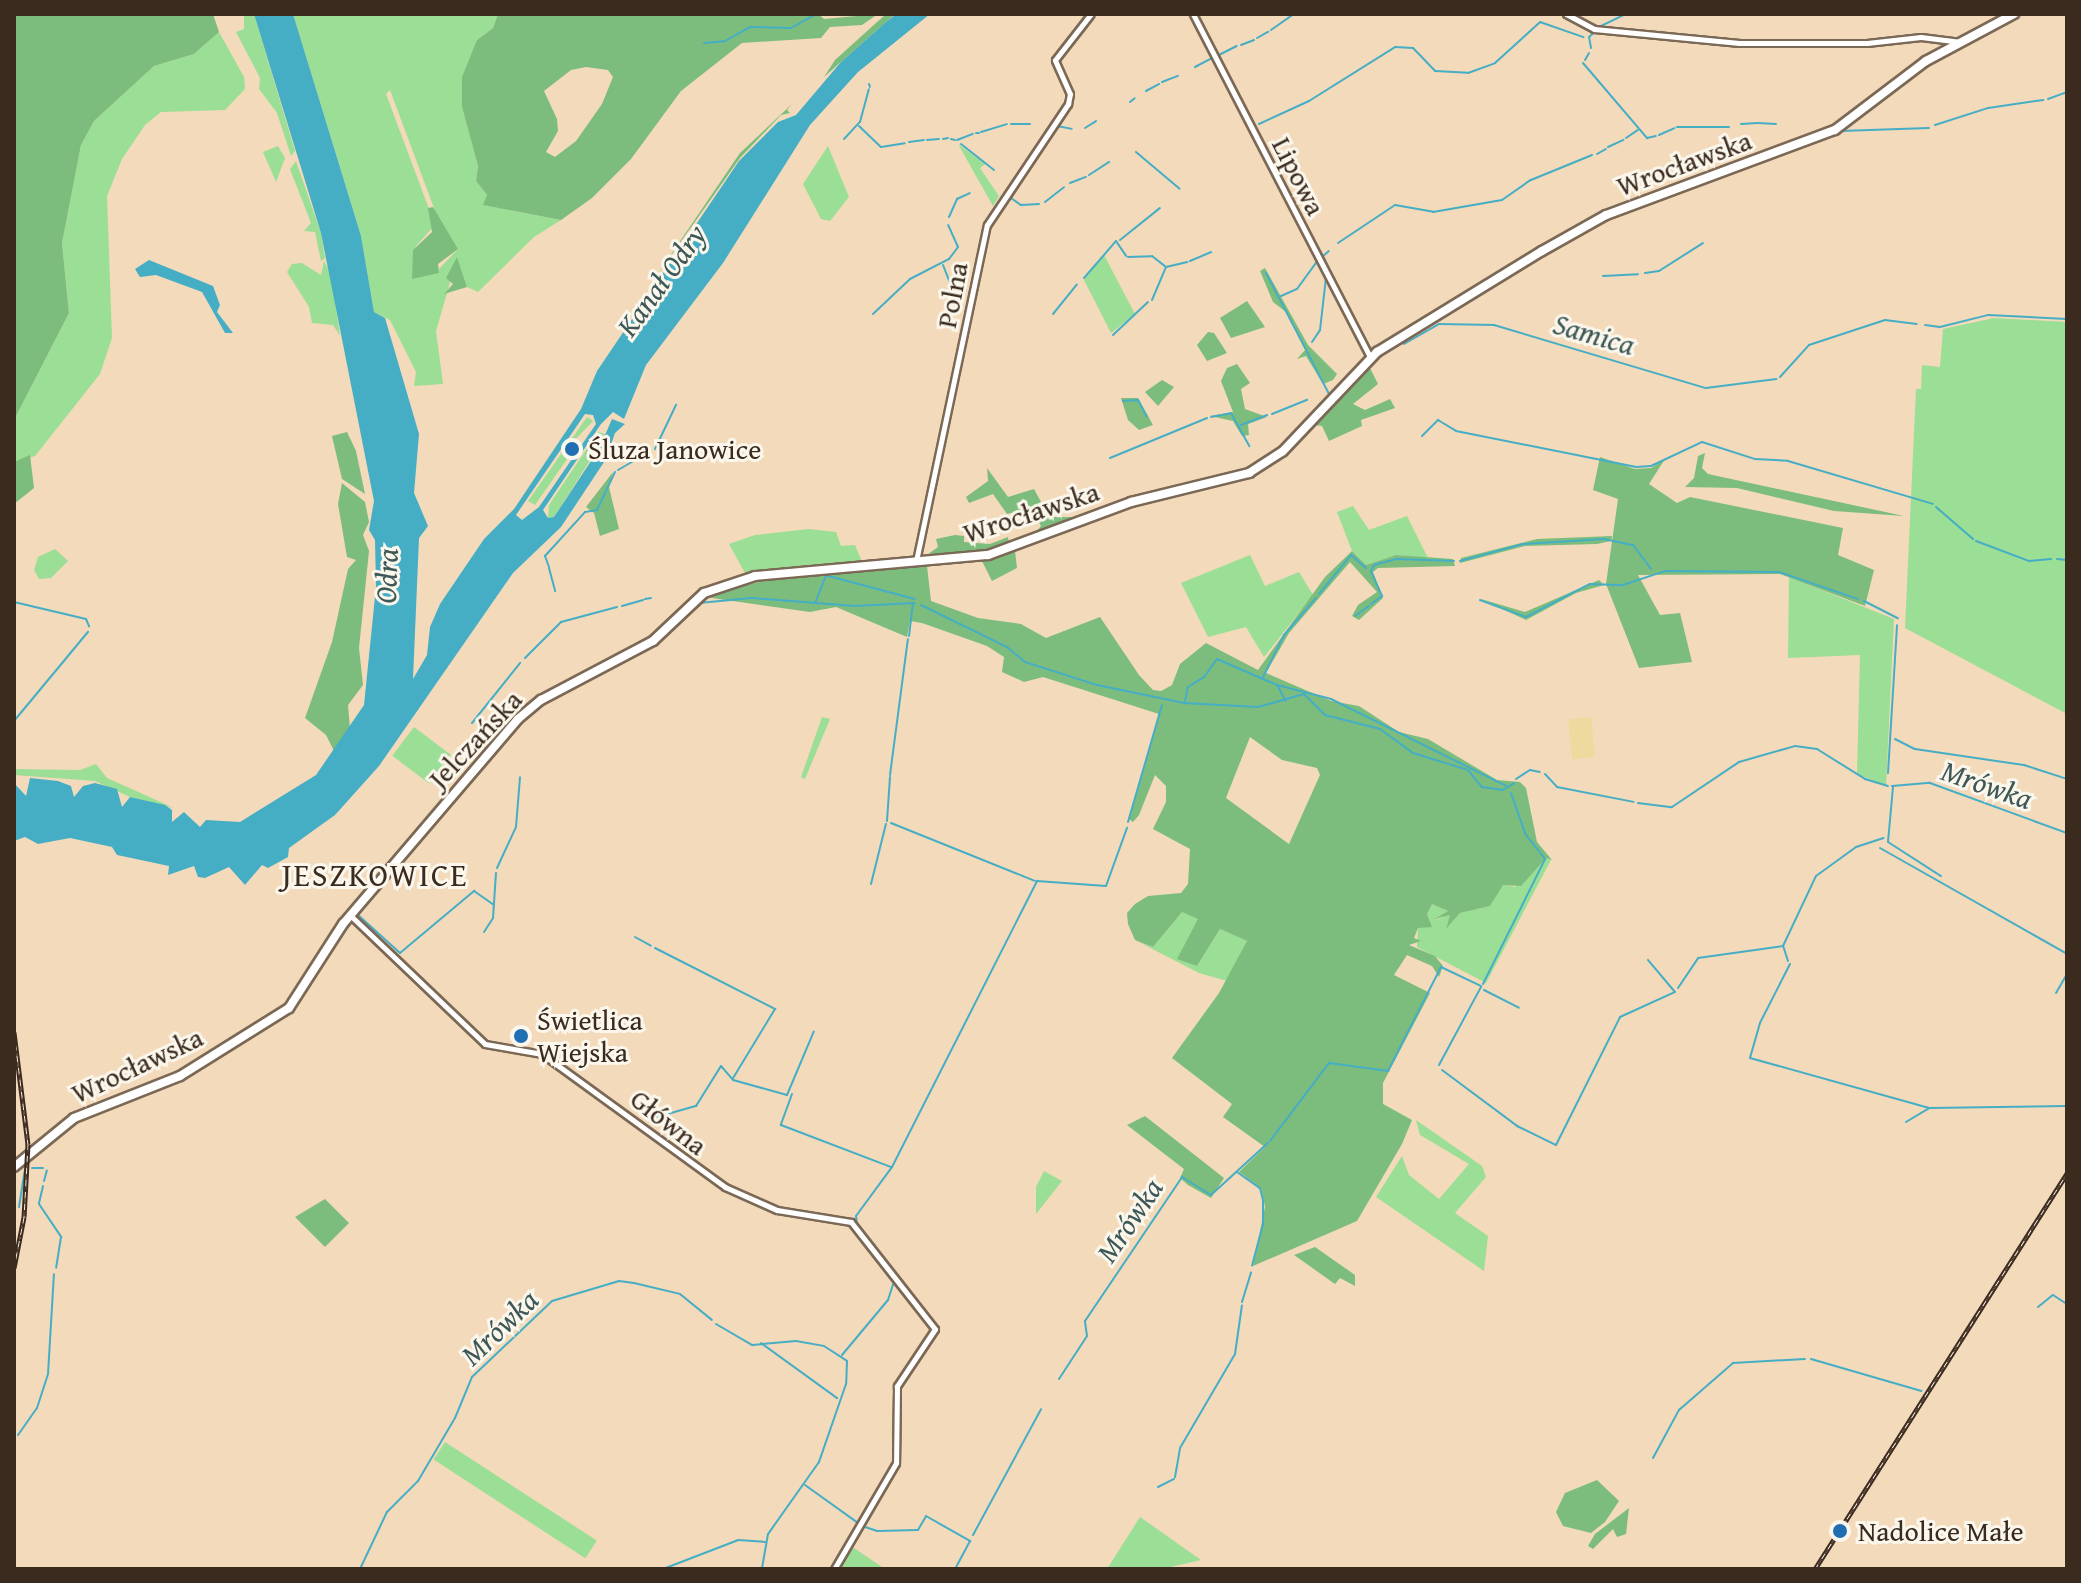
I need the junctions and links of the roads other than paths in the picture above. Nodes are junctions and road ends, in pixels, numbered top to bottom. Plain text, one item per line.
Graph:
1 (1091, 14) edge
2 (1193, 14) edge
3 (1566, 14) edge
4 (2014, 14) edge
5 (1947, 38) junction
6 (1961, 42) junction
7 (1949, 48) junction
8 (1370, 357) junction
9 (916, 562) junction
10 (716, 586) joint
11 (350, 915) junction
12 (314, 974) joint
13 (14, 1167) edge
14 (834, 1569) edge

1 - 9 street, Polna
2 - 8 street, Lipowa
3 - 5 street
4 - 6 main road, Wrocławska
5 - 6 street
5 - 7 street
6 - 7 main road, Wrocławska
7 - 8 main road, Wrocławska
8 - 9 main road, Wrocławska
9 - 10 main road, Wrocławska
10 - 11 main road, Jelczańska
11 - 12 main road, Jelczańska
11 - 14 street, Główna
12 - 13 main road, Wrocławska

